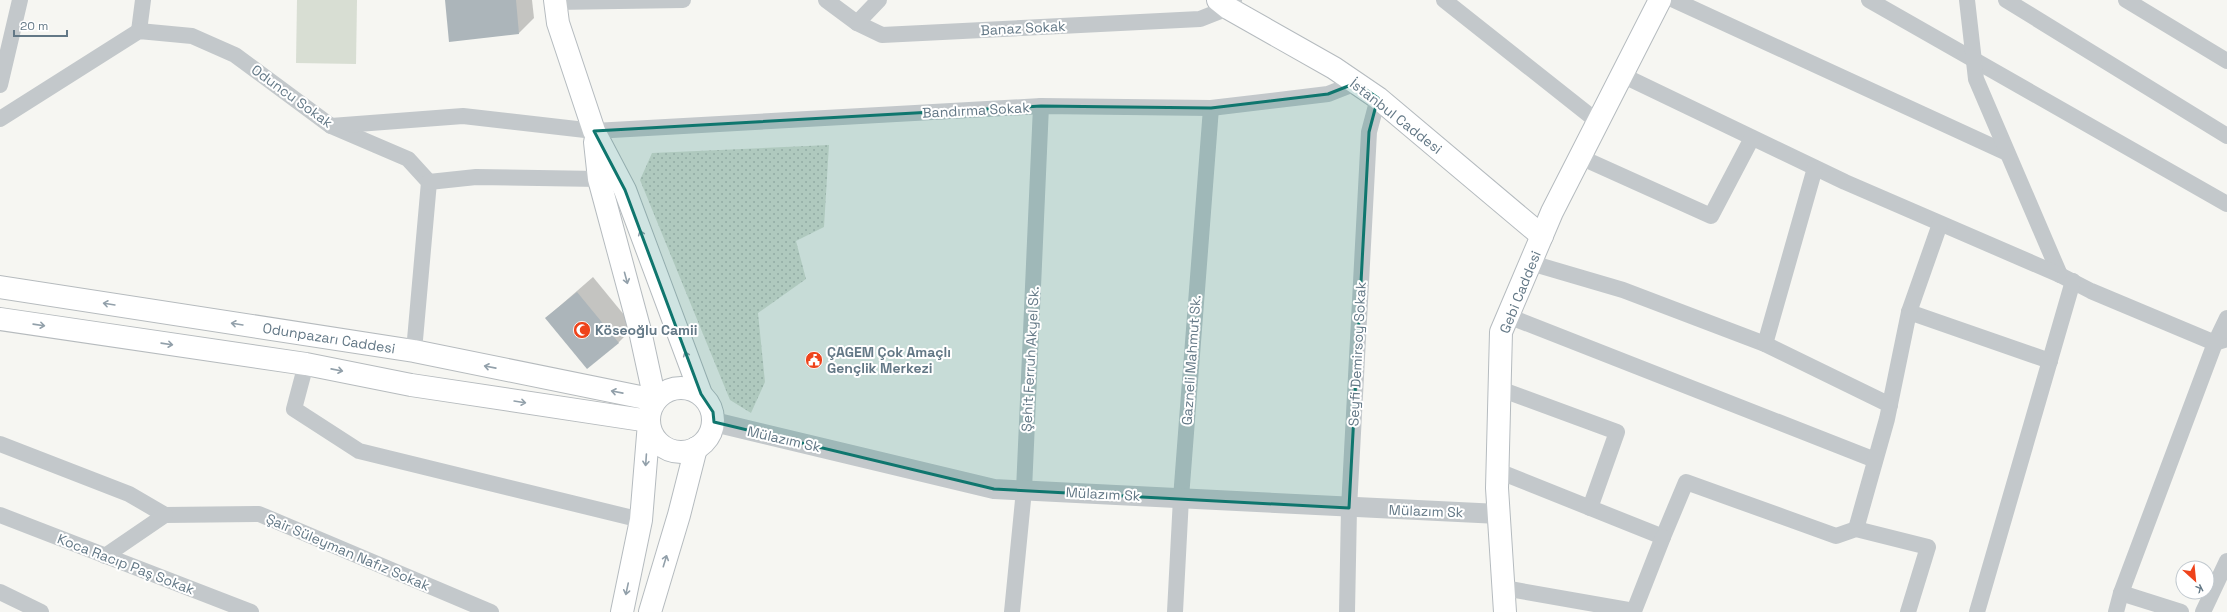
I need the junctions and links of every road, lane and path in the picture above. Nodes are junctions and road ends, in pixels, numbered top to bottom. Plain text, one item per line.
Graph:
1 (20, 0) edge
2 (143, 0) edge
3 (682, 0) edge
4 (826, 0) edge
5 (879, 0) edge
6 (1444, 0) edge
7 (1869, 0) edge
8 (1967, 0) edge
9 (2006, 0) edge
10 (2126, 0) edge
11 (555, 1) edge
12 (1661, 1) edge
13 (1227, 3) edge
14 (857, 23) junction
15 (140, 31) junction
16 (1974, 59) junction
17 (2227, 61) edge
18 (1622, 75) junction
19 (1356, 83) junction
20 (0, 85) edge
21 (1378, 98) junction
22 (1041, 106) junction
23 (1211, 108) junction
24 (0, 120) edge
25 (1598, 122) junction
26 (331, 126) junction
27 (594, 131) junction
28 (2227, 136) edge
29 (1752, 138) junction
30 (2007, 154) junction
31 (1580, 157) junction
32 (1815, 168) junction
33 (599, 179) junction
34 (429, 182) junction
35 (2227, 204) edge
36 (1940, 224) junction
37 (1542, 236) junction
38 (1531, 263) junction
39 (2067, 278) junction
40 (0, 287) edge
41 (1908, 312) junction
42 (1508, 316) junction
43 (2227, 318) edge
44 (0, 319) edge
45 (2221, 341) edge
46 (1765, 344) junction
47 (414, 351) junction
48 (2050, 360) junction
49 (306, 364) junction
50 (1500, 389) junction
51 (701, 394) junction
52 (655, 400) junction
53 (1890, 405) junction
54 (649, 422) junction
55 (714, 422) junction
56 (0, 444) edge
57 (696, 448) junction
58 (1875, 460) junction
59 (1498, 471) junction
60 (1024, 490) junction
61 (1181, 498) junction
62 (1349, 508) junction
63 (1590, 508) junction
64 (1499, 514) junction
65 (0, 515) edge
66 (164, 515) junction
67 (641, 520) junction
68 (1856, 529) junction
69 (1663, 537) junction
70 (105, 556) junction
71 (2227, 561) edge
72 (1504, 588) junction
73 (0, 592) edge
74 (2121, 593) junction
75 (41, 612) edge
76 (251, 612) edge
77 (491, 612) edge
78 (622, 612) edge
79 (650, 612) edge
80 (1012, 612) edge
81 (1175, 612) edge
82 (1347, 612) edge
83 (1505, 612) edge
84 (1635, 612) edge
85 (1908, 612) edge
86 (1978, 612) edge
87 (2116, 612) edge
88 (2180, 612) edge
89 (2203, 612) edge

1 - 20 street
2 - 15 street
3 - 11 street
4 - 14 street, Banaz Sokak
5 - 14 street
6 - 25 street
7 - 16 street
8 - 16 street
9 - 28 street
10 - 17 street
11 - 27 main road
12 - 18 main road, Gebi Caddesi
12 - 30 street
13 - 14 street, Banaz Sokak
13 - 19 main road, İstanbul Caddesi
15 - 24 street
15 - 26 street, Oduncu Sokak
16 - 30 street
16 - 35 street
18 - 25 main road, Gebi Caddesi
18 - 29 street
19 - 21 main road, İstanbul Caddesi
19 - 23 street, Bandırma Sokak
21 - 37 main road, İstanbul Caddesi
21 - 62 street, Seyfi Demirsoy Sokak
22 - 23 street, Bandırma Sokak
22 - 27 street, Bandırma Sokak
22 - 60 street, Şehit Ferruh Akyel Sk.
23 - 61 street, Gazneli Mahmut Sk.
25 - 31 main road, Gebi Caddesi
26 - 27 street, Bandırma Sokak
26 - 34 street, Oduncu Sokak
27 - 33 main road
51 -> 27 main road
29 - 31 street
29 - 32 street
30 - 39 street
31 - 37 main road, Gebi Caddesi
32 - 36 street
32 - 46 street
33 - 34 street
33 -> 52 main road
34 - 47 street
36 - 39 street
36 - 41 street
37 - 38 main road, Gebi Caddesi
38 - 42 main road, Gebi Caddesi
38 - 46 street
39 - 45 street
39 - 48 street
47 -> 40 main road, Odunpazarı Caddesi
41 - 48 street
41 - 53 street
42 - 50 main road, Gebi Caddesi
42 - 58 street
43 - 45 street
44 -> 49 main road
45 - 74 street
46 - 53 street
52 -> 47 main road, Odunpazarı Caddesi
48 - 86 street
49 -> 54 main road
49 - 67 street
50 - 59 main road, Gebi Caddesi
50 - 63 street
51 - 52 main road
51 - 55 main road
52 - 54 main road
53 - 58 street
54 - 57 main road
54 -> 67 main road
55 - 57 main road
55 - 60 street, Mülazım Sk
56 - 66 street
79 -> 57 main road
58 - 68 street
59 - 63 street
59 - 64 main road, Gebi Caddesi
60 - 61 street, Mülazım Sk
60 - 80 street, Şehit Ferruh Akyel Sk.
61 - 62 street, Mülazım Sk
61 - 81 street, Gazneli Mahmut Sk.
62 - 64 street, Mülazım Sk
62 - 82 street, Seyfi Demirsoy Sokak
63 - 69 street
64 - 72 main road, Gebi Caddesi
65 - 70 street, Koca Racıp Paş Sokak
66 - 70 street
66 - 77 street, Şair Süleyman Nafız Sokak
67 -> 78 main road
68 - 69 street
68 - 85 street
69 - 84 street
70 - 76 street, Koca Racıp Paş Sokak
71 - 89 street
72 - 83 main road, Gebi Caddesi
72 - 84 street
73 - 75 street
74 - 87 street
74 - 88 street

